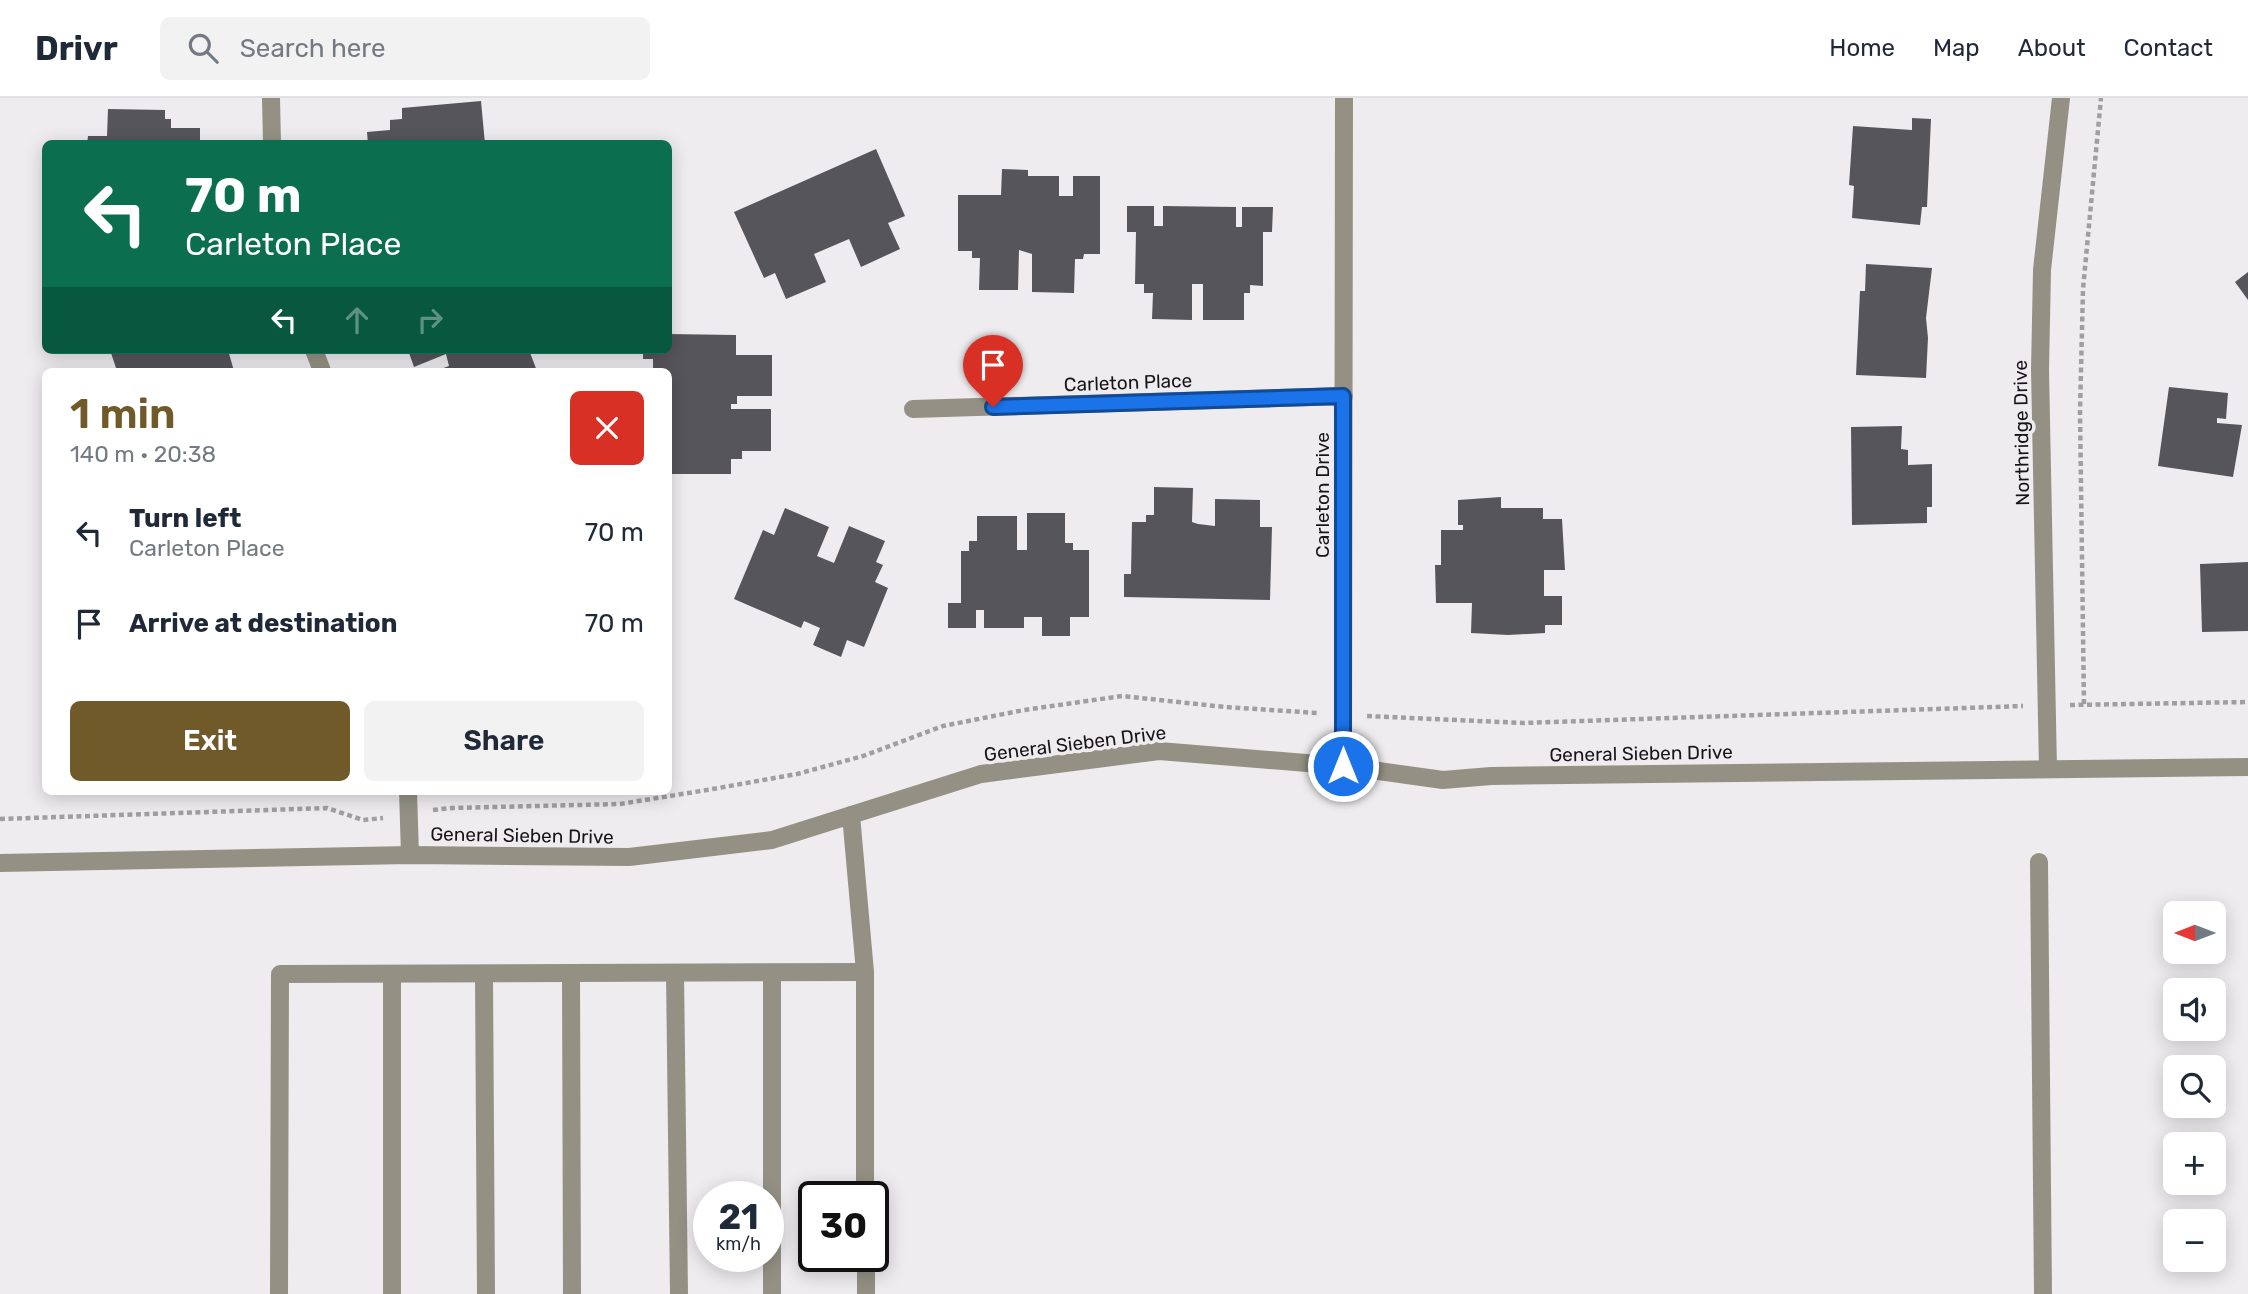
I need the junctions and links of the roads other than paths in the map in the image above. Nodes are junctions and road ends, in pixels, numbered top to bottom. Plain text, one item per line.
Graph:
1 (271, 98) edge
2 (1344, 98) edge
3 (2061, 98) edge
4 (272, 140) edge
5 (1343, 396) junction
6 (913, 409) dead end
7 (1343, 766) junction
8 (2248, 767) edge
9 (2048, 769) junction
10 (408, 795) edge
11 (851, 815) junction
12 (410, 855) junction
13 (2039, 862) dead end
14 (0, 863) edge
15 (865, 972) junction
16 (571, 973) junction
17 (675, 973) junction
18 (772, 973) junction
19 (392, 974) junction
20 (484, 974) junction
21 (866, 1181) edge
22 (866, 1272) edge
23 (279, 1294) edge
24 (392, 1294) edge
25 (486, 1294) edge
26 (572, 1294) edge
27 (679, 1294) edge
28 (772, 1294) edge
29 (866, 1294) edge
30 (2043, 1294) edge

1 - 4 street
2 - 5 street, Carleton Drive
3 - 9 street, Northridge Drive
5 - 6 street, Carleton Place
5 - 7 street, Carleton Drive
7 - 9 street, General Sieben Drive
7 - 11 street, General Sieben Drive
8 - 9 street, General Sieben Drive
10 - 12 street
11 - 12 street, General Sieben Drive
11 - 15 street
12 - 14 street, General Sieben Drive
13 - 30 street
15 - 18 street
15 - 21 street
16 - 17 street
16 - 20 street
16 - 26 street
17 - 18 street
17 - 27 street
18 - 28 street
19 - 20 street
19 - 23 street
19 - 24 street
20 - 25 street
22 - 29 street

